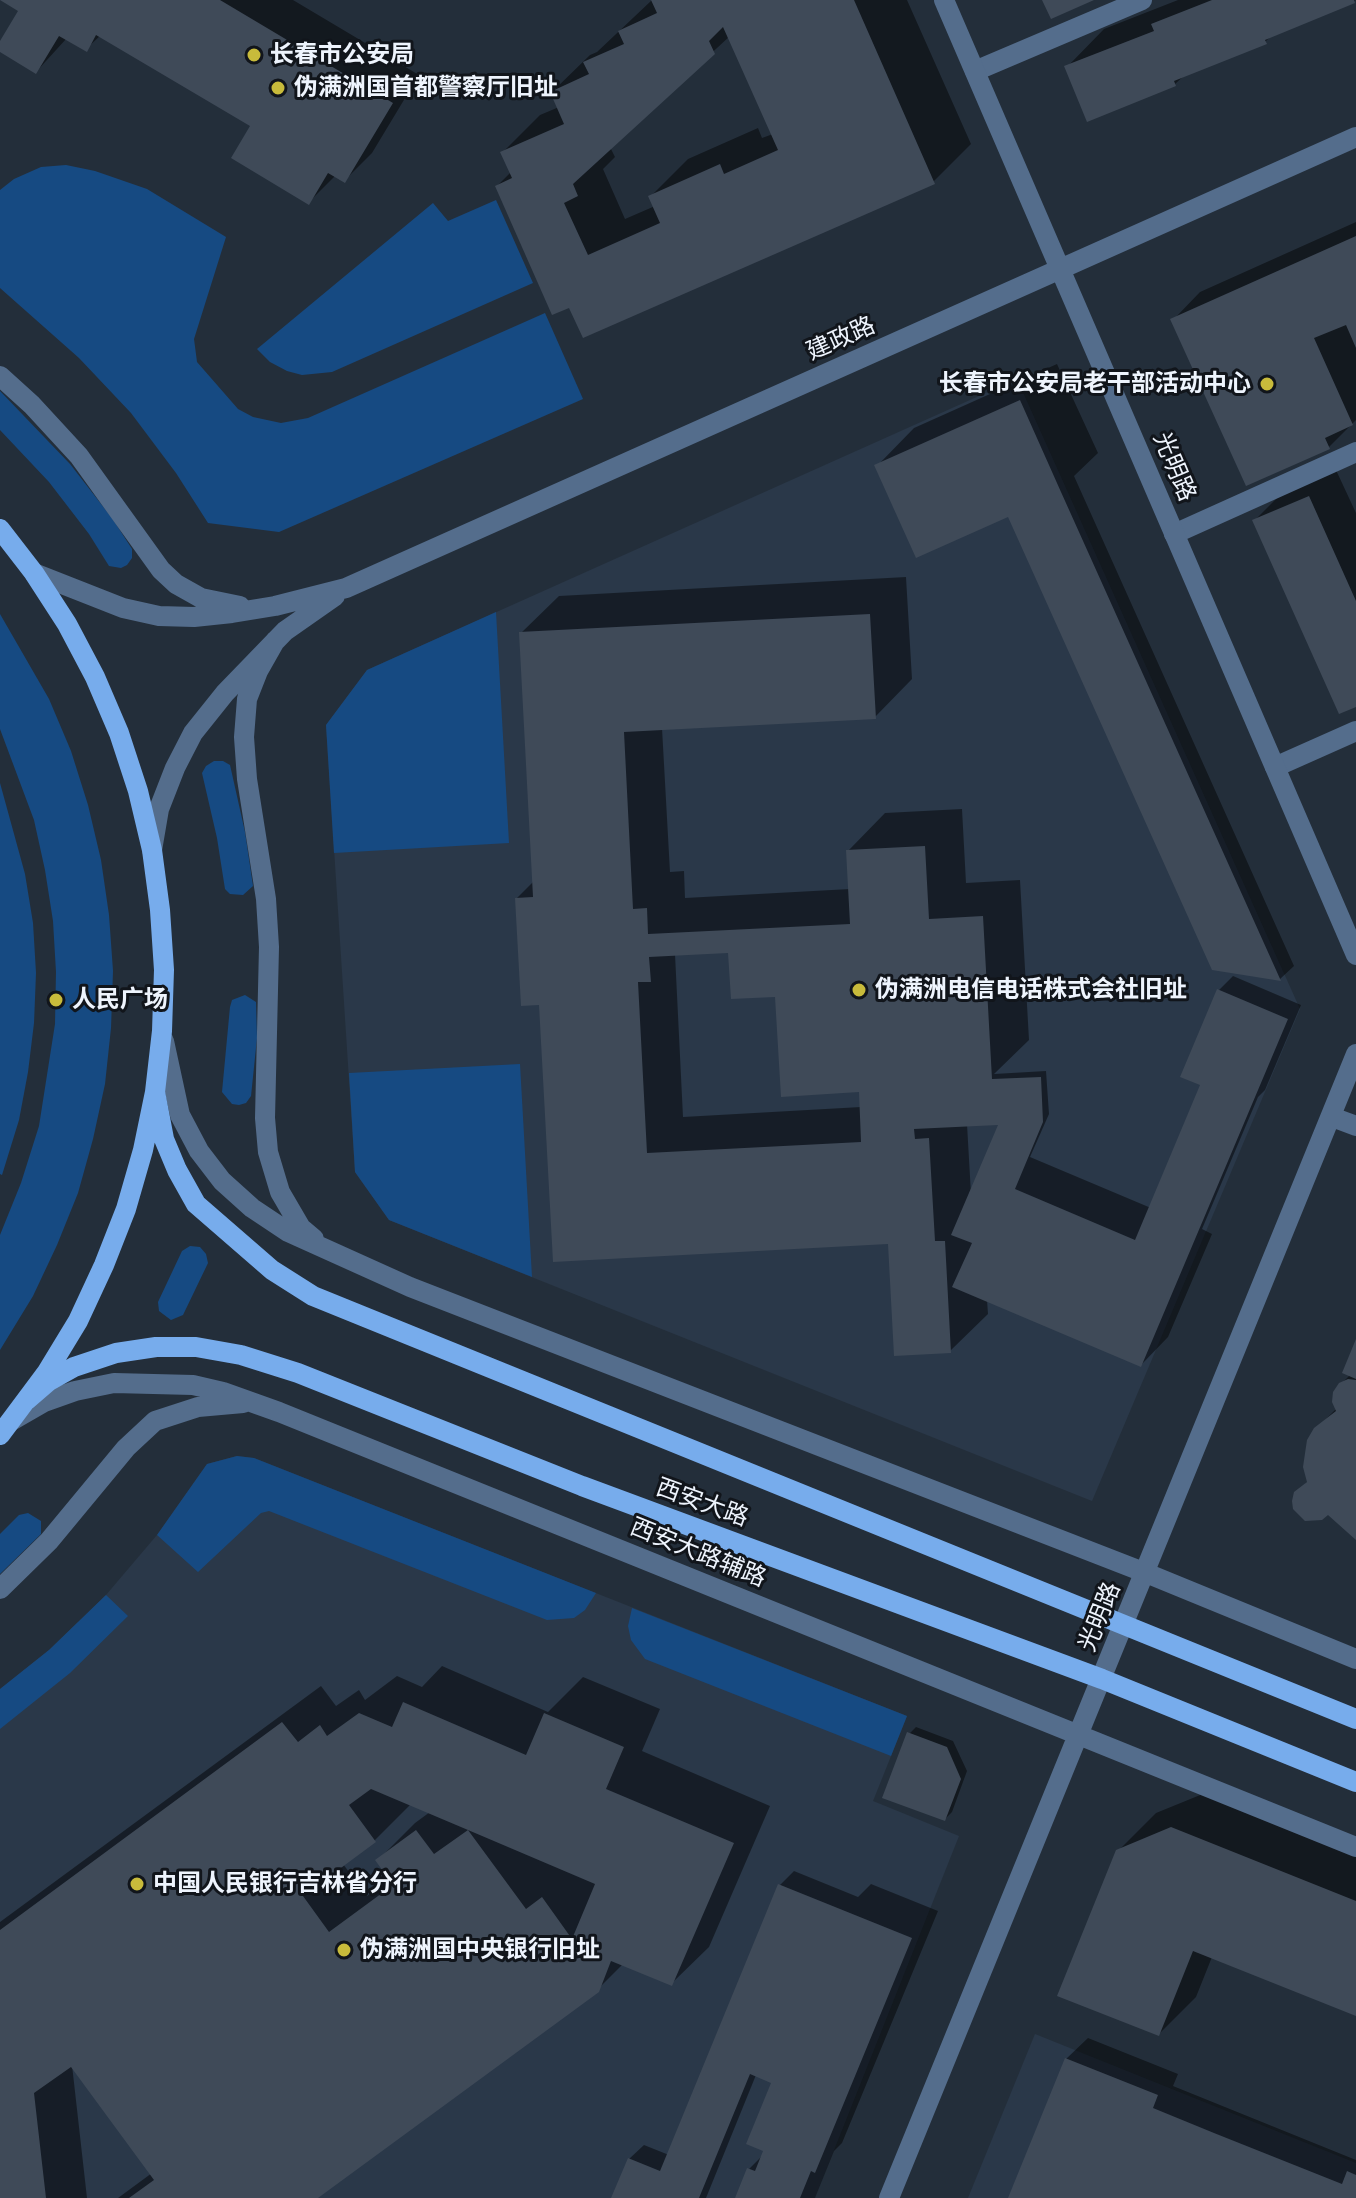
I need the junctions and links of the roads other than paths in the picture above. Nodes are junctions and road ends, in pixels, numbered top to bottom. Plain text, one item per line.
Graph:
1 (944, 0) edge
2 (1136, 1) edge
3 (975, 71) junction
4 (1356, 137) edge
5 (1060, 270) junction
6 (0, 376) edge
7 (1356, 452) edge
8 (0, 529) edge
9 (1174, 534) junction
10 (34, 573) junction
11 (346, 588) junction
12 (263, 608) junction
13 (275, 641) junction
14 (1356, 731) edge
15 (1275, 767) junction
16 (152, 850) junction
17 (1356, 955) edge
18 (162, 1031) junction
19 (1356, 1054) edge
20 (155, 1092) junction
21 (1332, 1117) junction
22 (1356, 1126) edge
23 (333, 1254) junction
24 (27, 1400) junction
25 (279, 1412) junction
26 (6, 1428) edge
27 (1146, 1573) junction
28 (0, 1589) edge
29 (1124, 1624) junction
30 (1356, 1659) edge
31 (1102, 1679) junction
32 (1356, 1719) edge
33 (1079, 1734) junction
34 (1356, 1782) edge
35 (1356, 1847) edge
36 (889, 2198) edge

1 - 3 street, 光明路
2 - 3 street
3 - 5 street, 光明路
4 - 5 street, 建政路
5 - 9 street, 光明路
5 - 11 street, 建政路
6 - 12 street
7 - 9 street
8 - 10 main road
9 - 15 street, 光明路
10 - 12 street
10 - 16 main road
11 - 12 street
11 - 13 street
13 - 16 street
13 - 23 street
14 - 15 street
15 - 17 street, 光明路
16 - 18 main road
18 - 20 main road
18 - 23 street
19 - 21 street, 光明路
20 - 24 main road
20 - 29 main road, 西安大路
21 - 22 street
21 - 27 street, 光明路
23 - 27 street
24 - 26 main road
24 - 31 main road, 西安大路
25 - 26 street, 西安大路辅路
25 - 28 street
25 - 33 street, 西安大路辅路
27 - 29 street, 光明路
27 - 30 street
29 - 31 street, 光明路
29 - 32 main road, 西安大路
31 - 33 street, 光明路
31 - 34 main road, 西安大路
33 - 35 street, 西安大路辅路
33 - 36 street, 光明路

